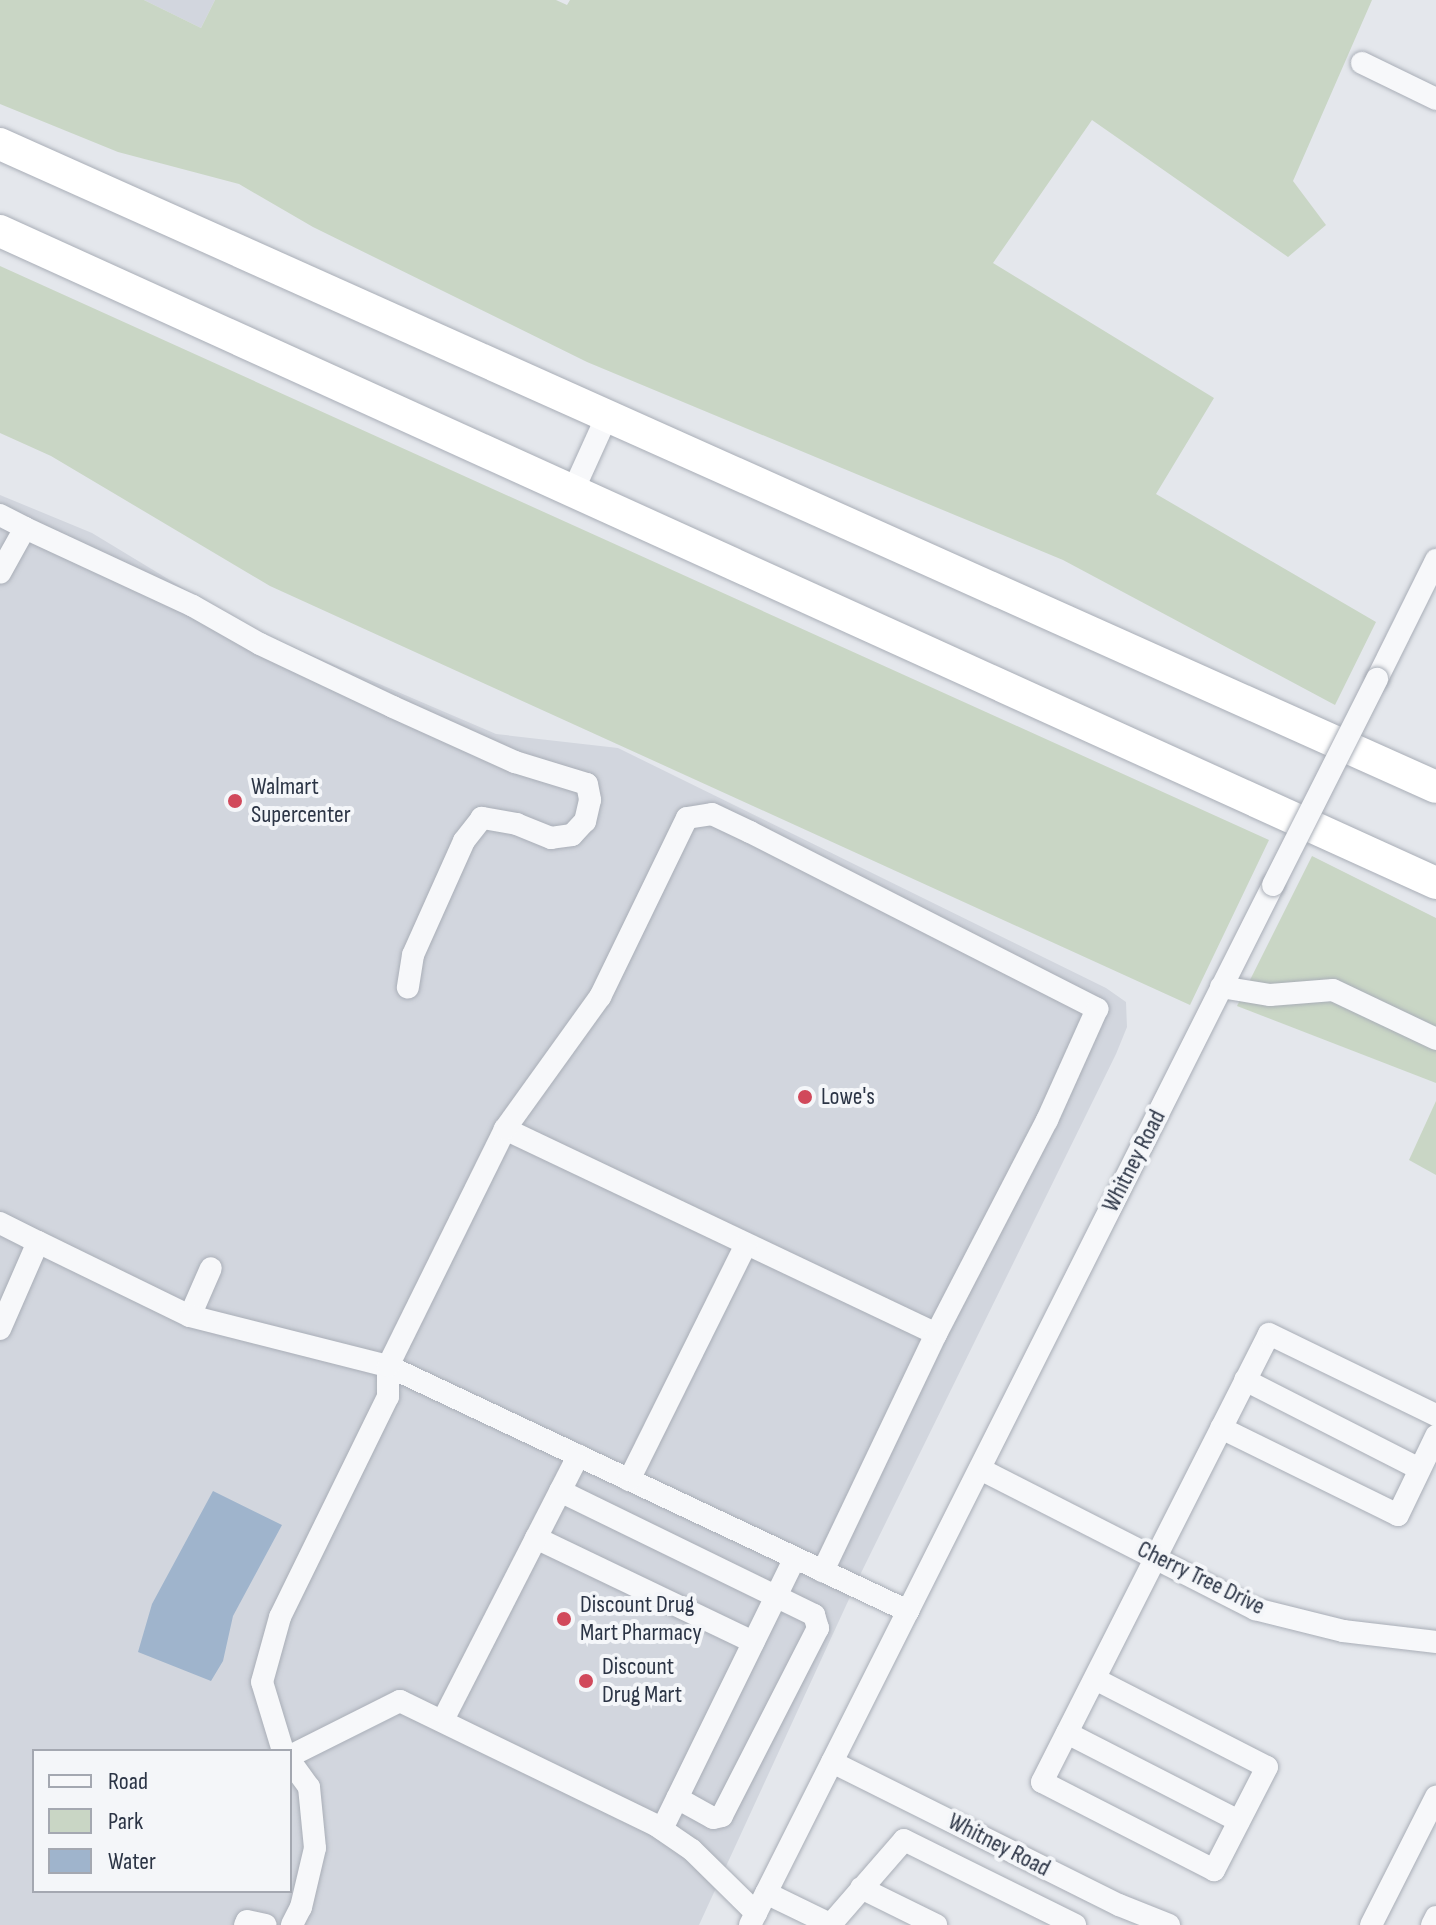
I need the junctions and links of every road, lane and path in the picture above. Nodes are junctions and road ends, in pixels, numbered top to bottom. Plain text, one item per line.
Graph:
1 (1362, 63) dead end
2 (1436, 99) edge
3 (0, 144) edge
4 (0, 231) edge
5 (607, 416) junction
6 (573, 491) junction
7 (0, 515) edge
8 (25, 528) junction
9 (1433, 571) edge
10 (0, 573) edge
11 (1436, 787) edge
12 (1436, 883) edge
13 (1221, 987) junction
14 (408, 988) dead end
15 (1436, 1039) edge
16 (505, 1129) junction
17 (0, 1223) edge
18 (38, 1242) junction
19 (746, 1244) junction
20 (211, 1268) dead end
21 (190, 1316) junction
22 (0, 1329) edge
23 (936, 1334) junction
24 (388, 1366) junction
25 (1245, 1380) junction
26 (1436, 1415) edge
27 (1221, 1428) junction
28 (1436, 1436) edge
29 (578, 1456) junction
30 (980, 1469) junction
31 (1420, 1469) junction
32 (629, 1480) junction
33 (560, 1491) junction
34 (536, 1538) junction
35 (1157, 1556) junction
36 (795, 1558) junction
37 (823, 1571) junction
38 (776, 1595) junction
39 (908, 1611) junction
40 (753, 1642) junction
41 (1436, 1642) edge
42 (1095, 1679) junction
43 (443, 1720) junction
44 (1067, 1733) junction
45 (282, 1749) edge
46 (292, 1757) edge
47 (292, 1761) edge
48 (832, 1762) junction
49 (1436, 1797) edge
50 (677, 1798) junction
51 (1239, 1821) junction
52 (662, 1829) junction
53 (861, 1888) junction
54 (766, 1893) junction
55 (1436, 1917) edge
56 (753, 1919) edge
57 (245, 1925) edge
58 (266, 1925) edge
59 (292, 1925) edge
60 (831, 1925) edge
61 (936, 1925) edge
62 (1075, 1925) edge
63 (1169, 1925) edge
64 (1371, 1925) edge
65 (1432, 1925) edge

1 - 2 street
3 - 5 highway
4 - 6 highway
5 - 6 street
5 - 11 highway
6 - 12 highway
7 - 8 street
8 - 10 street
8 - 14 street
9 - 13 street, Whitney Road, bridge
13 - 15 street
13 - 30 street, Whitney Road
16 - 19 street
16 - 23 street
16 - 24 street
17 - 18 street
18 - 21 street
18 - 22 street
19 - 23 street
19 - 32 street
20 - 21 street
21 - 24 street
23 - 37 street
24 - 29 street
24 - 45 street
25 - 26 street
25 - 27 street
25 - 31 street
27 - 31 street
27 - 35 street
28 - 31 street
29 - 32 street
29 - 33 street
30 - 35 street, Cherry Tree Drive
30 - 39 street, Whitney Road
32 - 36 street
33 - 34 street
33 - 38 street
34 - 40 street
34 - 43 street
35 - 41 street, Cherry Tree Drive
35 - 42 street
36 - 37 street
36 - 38 street
37 - 39 street
38 - 40 street
38 - 50 street
39 - 48 street, Whitney Road
40 - 50 street
42 - 44 street
42 - 51 street
43 - 46 street
43 - 52 street
44 - 51 street
44 - 51 street
47 - 59 street
48 - 54 street, Whitney Road
48 - 63 street, Whitney Road
49 - 64 street
50 - 52 street
52 - 56 street
53 - 60 street
53 - 61 street
53 - 62 street
54 - 56 street, Whitney Road
54 - 60 street
55 - 65 street
57 - 58 street

